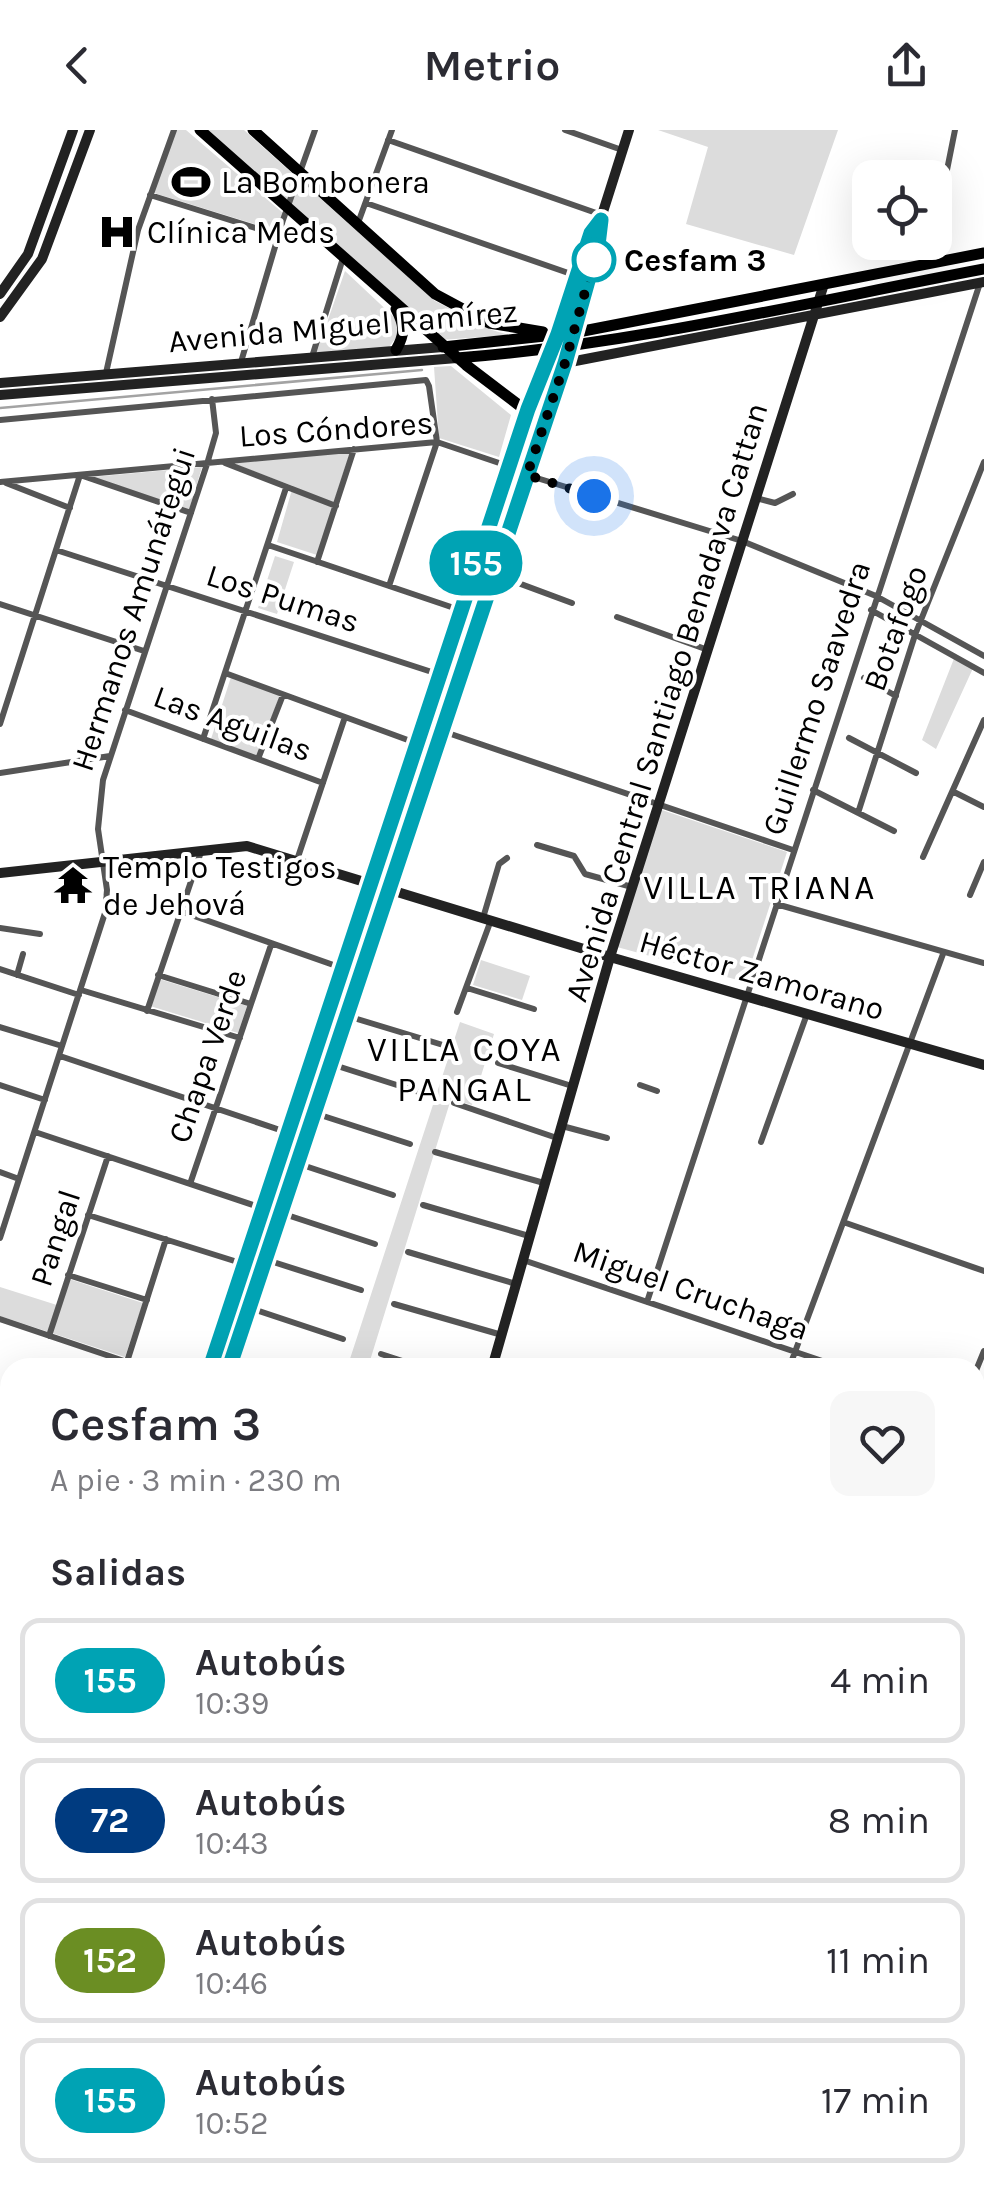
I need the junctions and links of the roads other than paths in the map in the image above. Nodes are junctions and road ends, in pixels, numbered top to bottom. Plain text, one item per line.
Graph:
1 (73, 130) edge
2 (90, 130) edge
3 (174, 130) edge
4 (200, 130) edge
5 (253, 130) edge
6 (315, 130) edge
7 (392, 130) edge
8 (565, 130) edge
9 (629, 130) edge
10 (955, 130) edge
11 (388, 140) junction
12 (622, 150) junction
13 (949, 160) edge
14 (300, 172) junction
15 (150, 195) junction
16 (366, 204) junction
17 (286, 209) junction
18 (601, 217) junction
19 (358, 224) junction
20 (278, 235) junction
21 (984, 253) edge
22 (344, 257) junction
23 (929, 260) edge
24 (928, 264) junction
25 (984, 269) edge
26 (578, 277) junction
27 (982, 282) edge
28 (824, 284) junction
29 (877, 291) junction
30 (0, 294) edge
31 (392, 301) junction
32 (820, 302) junction
33 (813, 316) junction
34 (0, 317) edge
35 (558, 334) junction
36 (571, 339) junction
37 (443, 347) junction
38 (552, 349) junction
39 (396, 350) junction
40 (312, 358) junction
41 (457, 358) junction
42 (241, 363) junction
43 (565, 363) junction
44 (106, 373) junction
45 (3, 382) edge
46 (0, 395) edge
47 (212, 399) junction
48 (550, 405) junction
49 (528, 409) junction
50 (0, 420) edge
51 (437, 442) junction
52 (354, 449) junction
53 (224, 462) junction
54 (984, 462) edge
55 (207, 464) junction
56 (509, 466) junction
57 (80, 475) junction
58 (527, 475) junction
59 (1, 482) edge
60 (286, 488) junction
61 (793, 494) dead end
62 (756, 498) junction
63 (336, 506) junction
64 (70, 508) junction
65 (191, 513) junction
66 (742, 541) junction
67 (268, 545) junction
68 (56, 550) junction
69 (317, 562) junction
70 (494, 574) junction
71 (389, 586) junction
72 (166, 587) junction
73 (876, 596) junction
74 (0, 604) edge
75 (572, 604) dead end
76 (460, 610) junction
77 (871, 610) junction
78 (245, 612) junction
79 (35, 616) junction
80 (617, 617) dead end
81 (922, 622) junction
82 (916, 635) junction
83 (708, 650) junction
84 (144, 651) junction
85 (984, 656) edge
86 (225, 673) junction
87 (984, 673) edge
88 (438, 674) junction
89 (864, 678) dead end
90 (283, 694) junction
91 (896, 696) junction
92 (125, 710) junction
93 (345, 717) junction
94 (984, 720) edge
95 (0, 724) edge
96 (442, 731) junction
97 (849, 738) dead end
98 (204, 739) junction
99 (416, 743) junction
100 (878, 754) junction
101 (110, 756) junction
102 (258, 759) junction
103 (0, 773) edge
104 (916, 774) dead end
105 (323, 783) junction
106 (814, 790) junction
107 (954, 792) junction
108 (659, 804) junction
109 (984, 808) edge
110 (858, 812) junction
111 (894, 831) dead end
112 (538, 845) dead end
113 (202, 848) junction
114 (793, 850) junction
115 (923, 857) dead end
116 (508, 858) dead end
117 (102, 860) junction
118 (296, 860) junction
119 (984, 862) edge
120 (0, 873) edge
121 (369, 884) junction
122 (632, 887) junction
123 (388, 890) junction
124 (970, 896) dead end
125 (776, 904) junction
126 (180, 911) junction
127 (487, 919) junction
128 (0, 928) edge
129 (40, 934) dead end
130 (271, 945) junction
131 (23, 954) dead end
132 (943, 954) junction
133 (610, 957) junction
134 (984, 964) edge
135 (342, 968) junction
136 (0, 969) edge
137 (17, 975) junction
138 (158, 975) junction
139 (467, 988) junction
140 (80, 992) junction
141 (748, 997) junction
142 (251, 1004) junction
143 (534, 1009) dead end
144 (146, 1011) junction
145 (457, 1012) dead end
146 (807, 1014) junction
147 (346, 1015) junction
148 (0, 1026) edge
149 (240, 1038) junction
150 (908, 1044) junction
151 (443, 1045) dead end
152 (62, 1046) junction
153 (60, 1056) junction
154 (330, 1063) junction
155 (498, 1064) dead end
156 (984, 1065) edge
157 (0, 1085) edge
158 (640, 1085) dead end
159 (573, 1086) junction
160 (657, 1091) dead end
161 (425, 1094) dead end
162 (45, 1100) junction
163 (454, 1103) dead end
164 (216, 1108) junction
165 (314, 1112) junction
166 (562, 1126) junction
167 (35, 1132) junction
168 (286, 1132) junction
169 (558, 1138) junction
170 (607, 1138) dead end
171 (761, 1142) dead end
172 (410, 1144) dead end
173 (435, 1152) dead end
174 (108, 1156) junction
175 (278, 1157) junction
176 (297, 1163) junction
177 (0, 1172) edge
178 (19, 1179) junction
179 (545, 1183) junction
180 (190, 1184) junction
181 (394, 1195) dead end
182 (423, 1205) dead end
183 (262, 1208) junction
184 (280, 1213) junction
185 (88, 1214) junction
186 (846, 1222) junction
187 (530, 1236) junction
188 (0, 1238) edge
189 (166, 1239) junction
190 (375, 1244) dead end
191 (408, 1252) dead end
192 (265, 1259) junction
193 (523, 1260) junction
194 (244, 1264) junction
195 (984, 1271) edge
196 (68, 1275) junction
197 (516, 1284) junction
198 (361, 1290) dead end
199 (146, 1300) junction
200 (647, 1302) junction
201 (394, 1304) dead end
202 (249, 1308) junction
203 (0, 1319) edge
204 (502, 1335) junction
205 (49, 1336) junction
206 (344, 1339) dead end
207 (795, 1352) junction
208 (381, 1354) dead end
209 (107, 1358) edge
210 (128, 1358) edge
211 (213, 1358) edge
212 (232, 1358) edge
213 (393, 1358) edge
214 (496, 1358) edge
215 (793, 1358) edge
216 (813, 1358) edge

1 - 30 street
2 - 34 street
3 - 15 street
4 - 17 main road
5 - 14 main road
6 - 14 street
7 - 11 street
8 - 12 street
9 - 12 street
10 - 13 street
11 - 16 street
11 - 18 street
12 - 18 street
14 - 17 street
14 - 19 main road
15 - 20 street
15 - 44 street
16 - 19 street
16 - 26 street
17 - 20 street
17 - 22 main road
18 - 26 street
18 - 36 street
19 - 35 main road
20 - 42 street
21 - 24 main road, Avenida Miguel Ramírez
22 - 31 main road
22 - 40 street
23 - 24 street
24 - 28 main road, Avenida Miguel Ramírez
24 - 29 main road
25 - 29 main road, Avenida Miguel Ramírez
26 - 35 street
27 - 33 street
27 - 73 street, Guillermo Saavedra
28 - 32 street, Avenida Central Santiago Benadava Cattan
28 - 36 main road, Avenida Miguel Ramírez
29 - 32 main road, Avenida Miguel Ramírez
31 - 37 main road
31 - 39 main road
32 - 33 street, Avenida Central Santiago Benadava Cattan
32 - 36 main road, Avenida Miguel Ramírez
33 - 43 street
33 - 62 street, Avenida Central Santiago Benadava Cattan
35 - 36 main road, Avenida Miguel Ramírez
35 - 37 main road, Avenida Miguel Ramírez
35 - 38 main road
36 - 38 main road, Avenida Miguel Ramírez
36 - 43 main road
37 - 39 street, Avenida Miguel Ramírez
37 - 41 main road
38 - 41 main road, Avenida Miguel Ramírez
38 - 49 main road
39 - 40 street, Avenida Miguel Ramírez
40 - 42 street, Avenida Miguel Ramírez
41 - 46 street, Avenida Miguel Ramírez
41 - 49 main road
42 - 44 street, Avenida Miguel Ramírez
43 - 48 main road
44 - 45 street, Avenida Miguel Ramírez
47 - 50 street, Avenida Miguel Ramírez
47 - 51 street, Avenida Miguel Ramírez
47 - 55 street, Hermanos Amunátegui
48 - 49 main road
48 - 58 main road
49 - 56 main road
51 - 52 street, Los Cóndores
51 - 56 street, Los Cóndores
51 - 71 street
52 - 53 street, Los Cóndores
52 - 63 street
53 - 55 street, Los Cóndores
53 - 60 street, Los Cóndores
54 - 81 street, Botafogo
55 - 57 street, Los Cóndores
55 - 65 street, Hermanos Amunátegui
56 - 76 main road
57 - 59 street, Los Cóndores
57 - 64 street
57 - 65 street, Los Cóndores
58 - 66 street
58 - 70 main road
59 - 64 street, Los Cóndores
60 - 63 street, Los Cóndores
60 - 67 street
61 - 62 street
62 - 66 street, Avenida Central Santiago Benadava Cattan
63 - 69 street
64 - 68 street
65 - 72 street, Hermanos Amunátegui
66 - 73 street
66 - 83 street, Avenida Central Santiago Benadava Cattan
67 - 69 street
67 - 78 street
68 - 72 street, Los Pumas
68 - 79 street
69 - 71 street
70 - 75 street
70 - 96 main road
71 - 76 street
72 - 78 street, Los Pumas
72 - 84 street, Hermanos Amunátegui
73 - 77 street, Guillermo Saavedra
73 - 81 street
74 - 79 street
76 - 88 main road
77 - 82 street
77 - 106 street, Guillermo Saavedra
78 - 86 street
78 - 88 street, Los Pumas
79 - 84 street
79 - 95 street
80 - 83 street
81 - 82 street, Botafogo
81 - 85 street
82 - 87 street
82 - 91 street, Botafogo
83 - 108 street, Avenida Central Santiago Benadava Cattan
84 - 92 street, Hermanos Amunátegui
86 - 90 street
86 - 98 street
88 - 99 main road
89 - 91 street
90 - 93 street
90 - 102 street
91 - 100 street, Botafogo
92 - 98 street, Las Aguilas
92 - 101 street, Hermanos Amunátegui
93 - 99 street
93 - 105 street
94 - 107 street
96 - 108 street
96 - 123 main road
97 - 100 street
98 - 102 street, Las Aguilas
99 - 121 main road
100 - 104 street
100 - 110 street, Botafogo
101 - 103 street
101 - 117 street, Hermanos Amunátegui
102 - 105 street, Las Aguilas
105 - 118 street
106 - 110 street
106 - 114 street, Guillermo Saavedra
107 - 109 street
107 - 115 street
108 - 114 street
108 - 122 street, Avenida Central Santiago Benadava Cattan
110 - 111 street
112 - 122 street
113 - 117 street, Héctor Zamorano
113 - 118 street, Héctor Zamorano
113 - 126 street
114 - 125 street, Guillermo Saavedra
116 - 127 street
117 - 120 street, Héctor Zamorano
117 - 140 street, Hermanos Amunátegui
118 - 121 street, Héctor Zamorano
119 - 124 street
121 - 123 street, Héctor Zamorano
121 - 135 main road
122 - 133 street, Avenida Central Santiago Benadava Cattan
123 - 127 street, Héctor Zamorano
123 - 147 main road
125 - 132 street
125 - 141 street, Guillermo Saavedra
126 - 130 street
126 - 138 street
127 - 133 street, Héctor Zamorano
127 - 139 street
128 - 129 street
130 - 135 street
130 - 142 street, Chapa Verde
131 - 137 street
132 - 134 street
132 - 150 street
133 - 141 street, Héctor Zamorano
133 - 159 street, Avenida Central Santiago Benadava Cattan
135 - 168 main road
136 - 137 street
137 - 140 street
138 - 142 street
138 - 144 street
139 - 143 street
139 - 145 street
140 - 144 street
140 - 152 street, Hermanos Amunátegui
141 - 146 street, Héctor Zamorano
141 - 200 street, Guillermo Saavedra
142 - 149 street, Chapa Verde
144 - 149 street
146 - 150 street, Héctor Zamorano
146 - 171 street
147 - 151 street
147 - 154 main road
148 - 152 street
149 - 164 street, Chapa Verde
150 - 156 street, Héctor Zamorano
150 - 186 street
152 - 153 street, Hermanos Amunátegui
153 - 162 street, Hermanos Amunátegui
153 - 164 street
154 - 161 street
154 - 165 main road
155 - 159 street
157 - 162 street
158 - 160 street
159 - 166 street, Avenida Central Santiago Benadava Cattan
162 - 167 street, Hermanos Amunátegui
163 - 169 street
164 - 168 street
164 - 180 street, Chapa Verde
165 - 172 street
165 - 176 main road
166 - 169 street, Avenida Central Santiago Benadava Cattan
166 - 170 street
167 - 174 street
167 - 178 street, Hermanos Amunátegui
168 - 175 main road
169 - 179 street, Avenida Central Santiago Benadava Cattan
173 - 179 street
174 - 180 street
174 - 185 street, Pangal
175 - 176 street
175 - 183 main road
176 - 181 street
176 - 184 main road
177 - 178 street
178 - 188 street, Hermanos Amunátegui
179 - 187 street, Avenida Central Santiago Benadava Cattan
180 - 183 street
182 - 187 street
183 - 194 main road
184 - 190 street
184 - 192 main road
185 - 189 street
185 - 196 street, Pangal
186 - 195 street
186 - 207 street
187 - 193 street, Avenida Central Santiago Benadava Cattan
189 - 194 street
189 - 199 street
191 - 197 street
192 - 198 street
192 - 202 main road
193 - 197 street, Avenida Central Santiago Benadava Cattan
193 - 200 street, Miguel Cruchaga
194 - 211 main road
196 - 199 street
196 - 205 street, Pangal
197 - 204 street, Avenida Central Santiago Benadava Cattan
199 - 210 street
200 - 207 street, Miguel Cruchaga
201 - 204 street
202 - 206 street
202 - 212 main road
203 - 205 street
204 - 214 street, Avenida Central Santiago Benadava Cattan
205 - 209 street
207 - 215 street
207 - 216 street, Miguel Cruchaga
208 - 213 street

